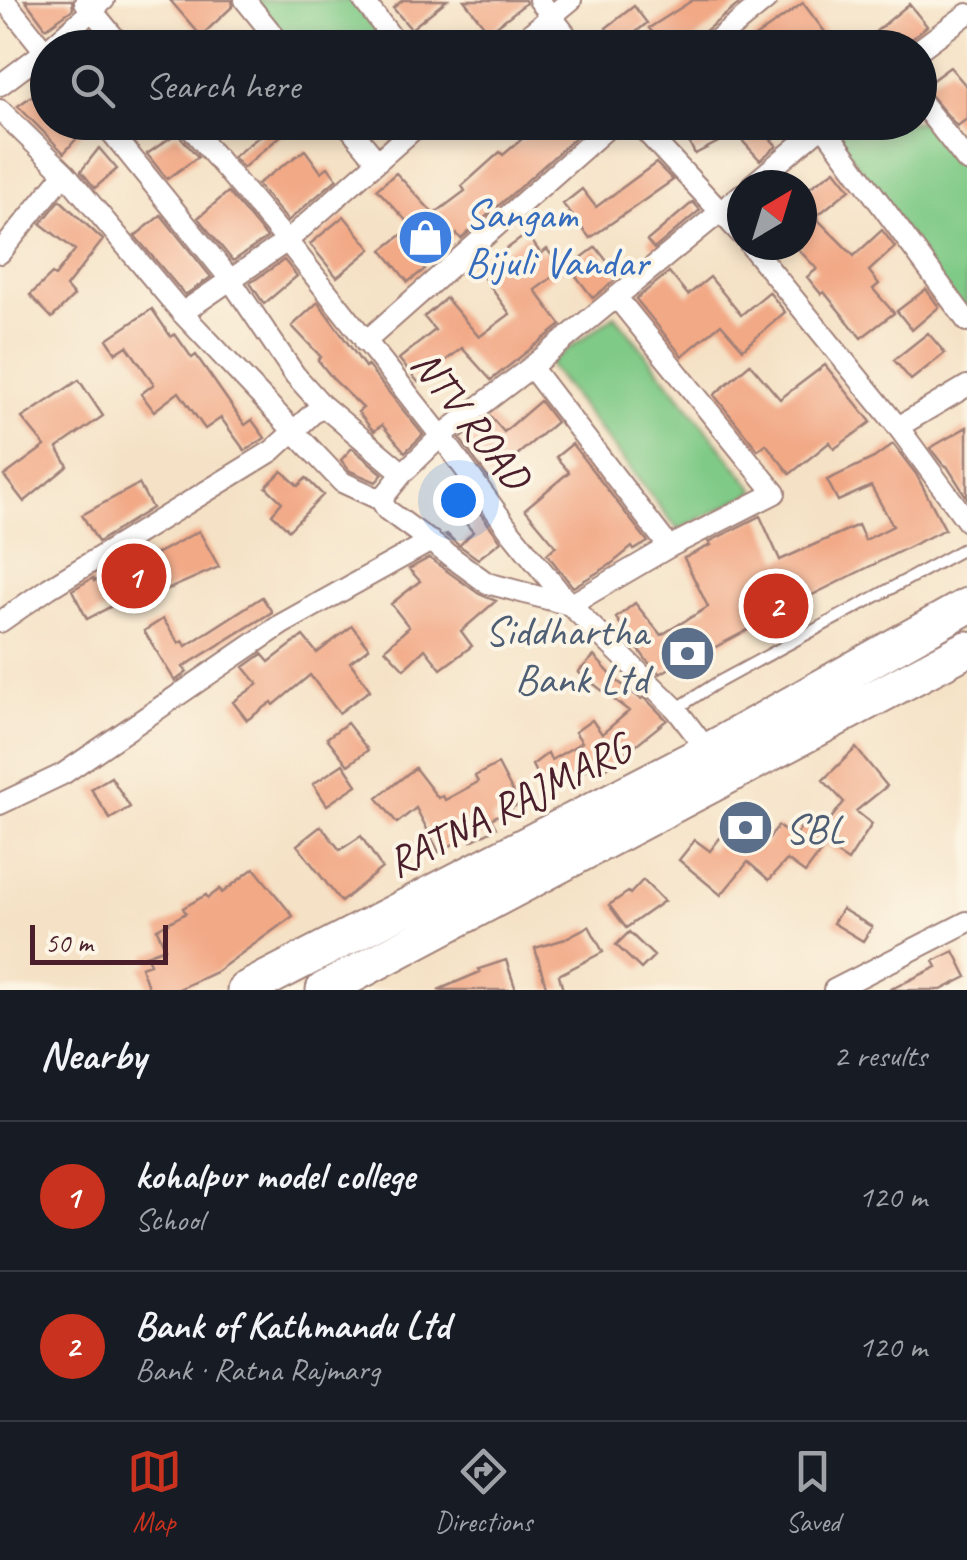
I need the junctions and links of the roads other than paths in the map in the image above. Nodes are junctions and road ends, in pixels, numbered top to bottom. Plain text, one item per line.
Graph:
1 (4, 0) edge
2 (245, 0) edge
3 (363, 0) edge
4 (571, 0) edge
5 (766, 0) edge
6 (93, 4) edge
7 (545, 8) edge
8 (967, 14) edge
9 (68, 30) edge
10 (111, 30) edge
11 (269, 30) edge
12 (386, 30) edge
13 (527, 30) edge
14 (562, 30) edge
15 (729, 30) edge
16 (30, 31) edge
17 (937, 36) edge
18 (30, 63) edge
19 (0, 85) edge
20 (0, 110) edge
21 (937, 123) edge
22 (30, 139) edge
23 (31, 140) edge
24 (116, 140) edge
25 (201, 140) edge
26 (359, 140) edge
27 (402, 140) edge
28 (594, 140) edge
29 (654, 140) edge
30 (806, 140) edge
31 (837, 140) edge
32 (967, 161) edge
33 (377, 162) junction
34 (770, 170) edge
35 (65, 173) junction
36 (727, 206) edge
37 (722, 210) junction
38 (727, 216) edge
39 (287, 241) junction
40 (0, 253) edge
41 (762, 260) edge
42 (225, 282) junction
43 (617, 298) junction
44 (182, 313) junction
45 (967, 321) edge
46 (204, 336) junction
47 (364, 342) junction
48 (531, 368) junction
49 (967, 386) edge
50 (322, 405) junction
51 (898, 427) junction
52 (294, 430) junction
53 (441, 436) junction
54 (403, 473) junction
55 (381, 500) junction
56 (967, 521) edge
57 (431, 541) junction
58 (669, 547) junction
59 (967, 547) edge
60 (570, 605) junction
61 (967, 606) edge
62 (0, 622) edge
63 (967, 649) edge
64 (676, 709) junction
65 (708, 750) junction
66 (0, 804) edge
67 (967, 922) edge
68 (339, 986) edge
69 (246, 990) edge
70 (834, 990) edge

1 - 16 street
2 - 11 street
3 - 12 street
4 - 7 street
5 - 15 street
6 - 9 street
6 - 10 street
7 - 13 street
7 - 14 street
8 - 17 street
18 - 19 street
20 - 22 street
21 - 32 street
23 - 35 street
24 - 42 street
25 - 39 street, NTV ROAD
26 - 33 street
27 - 33 street
28 - 47 street
29 - 37 street
30 - 34 street
31 - 45 street
33 - 39 street
35 - 40 street
35 - 44 street
36 - 37 street
37 - 38 street
37 - 43 street
39 - 42 street
39 - 47 street, NTV ROAD
41 - 51 street
42 - 44 street
42 - 46 street
42 - 50 street
43 - 48 street
43 - 58 street
44 - 46 street
46 - 52 street
47 - 53 street, NTV ROAD
48 - 53 street
48 - 58 street
49 - 51 street
50 - 52 street
50 - 54 street
51 - 56 street
52 - 55 street
52 - 62 street
53 - 54 street
53 - 60 street, NTV ROAD
54 - 55 street
55 - 57 street
57 - 60 street
57 - 66 street
58 - 60 street
59 - 64 lane
60 - 64 street, NTV ROAD
61 - 65 highway, RATNA RAJMARG
63 - 68 highway, RATNA RAJMARG
64 - 65 street, NTV ROAD
65 - 69 highway, RATNA RAJMARG
67 - 70 street

